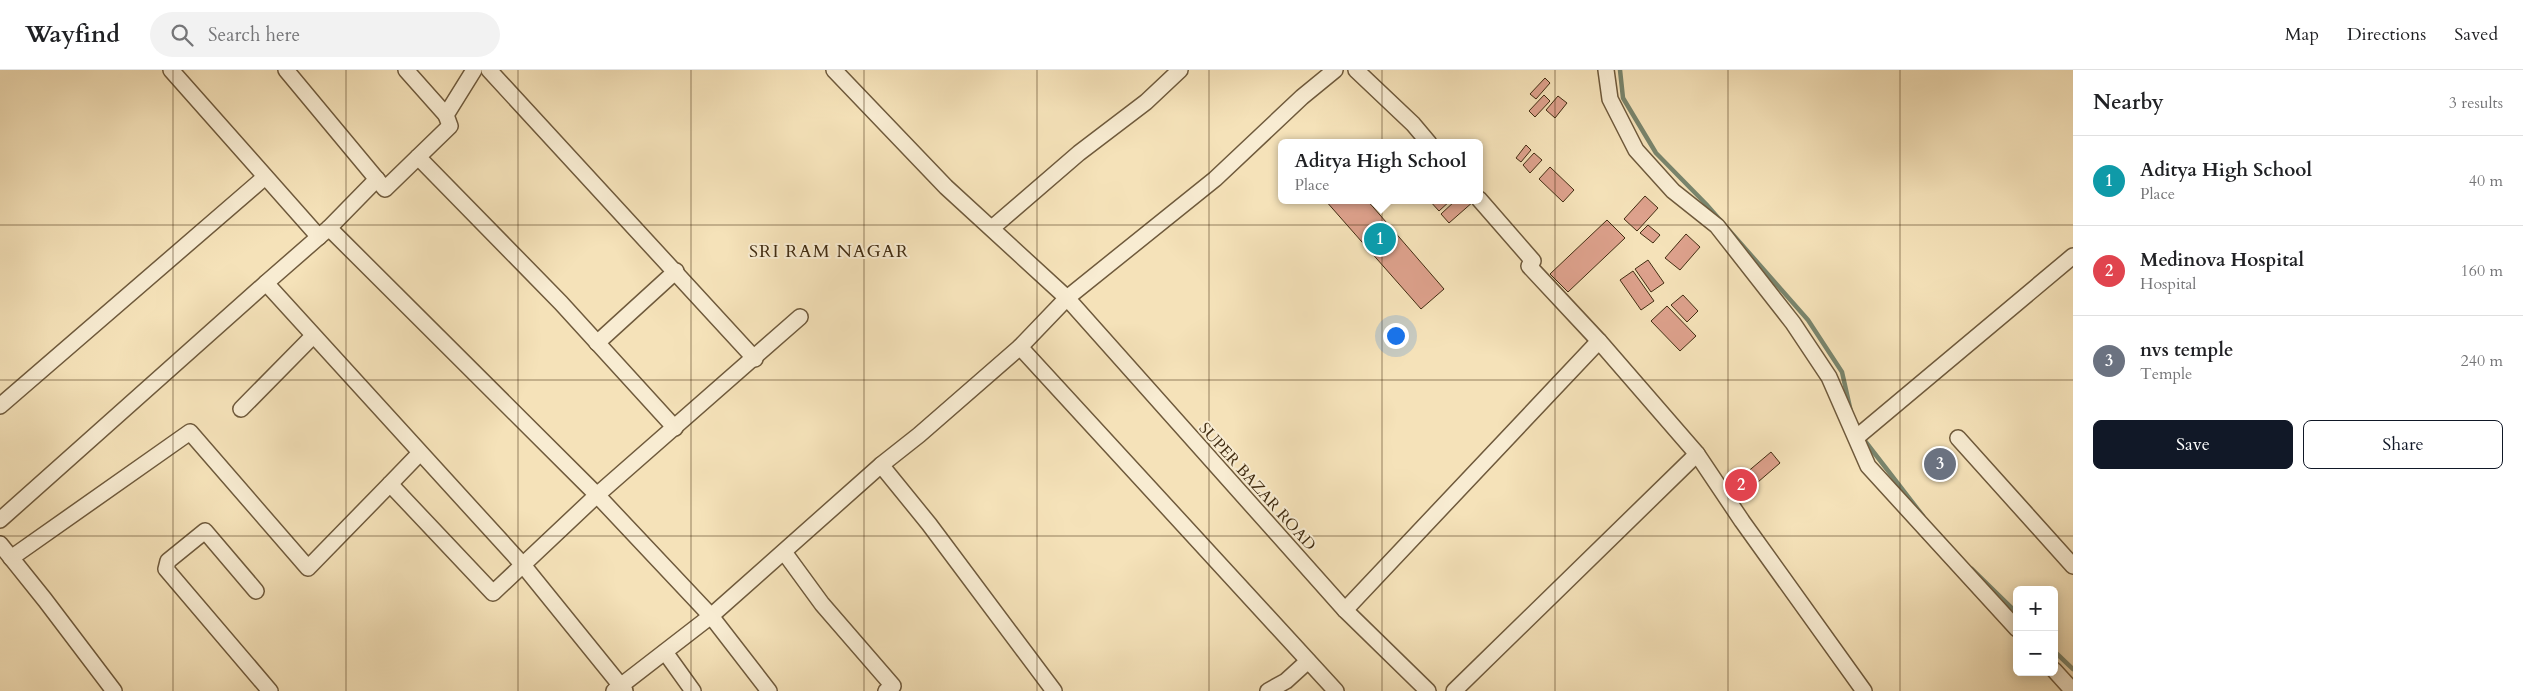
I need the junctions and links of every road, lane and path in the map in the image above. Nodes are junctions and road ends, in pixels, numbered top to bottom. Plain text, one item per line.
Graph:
1 (171, 70) edge
2 (286, 70) edge
3 (406, 70) edge
4 (474, 70) edge
5 (489, 70) edge
6 (834, 70) edge
7 (1180, 70) edge
8 (1335, 70) edge
9 (1356, 70) edge
10 (1606, 70) edge
11 (446, 114) junction
12 (1426, 139) edge
13 (418, 157) junction
14 (265, 177) junction
15 (377, 179) junction
16 (1483, 204) edge
17 (992, 228) junction
18 (324, 232) junction
19 (2073, 256) edge
20 (676, 271) junction
21 (266, 283) junction
22 (1067, 298) junction
23 (800, 317) dead end
24 (313, 336) junction
25 (1599, 341) junction
26 (597, 343) junction
27 (1020, 347) junction
28 (755, 359) junction
29 (0, 406) edge
30 (241, 409) dead end
31 (675, 428) junction
32 (1857, 436) junction
33 (1958, 438) dead end
34 (419, 454) junction
35 (1697, 454) junction
36 (881, 465) junction
37 (390, 484) junction
38 (597, 495) junction
39 (0, 520) edge
40 (0, 544) edge
41 (784, 552) junction
42 (11, 558) junction
43 (523, 565) junction
44 (2073, 566) edge
45 (256, 591) dead end
46 (1345, 610) junction
47 (711, 616) junction
48 (2013, 625) edge
49 (665, 652) junction
50 (1308, 661) junction
51 (2058, 674) edge
52 (620, 689) edge
53 (114, 691) edge
54 (270, 691) edge
55 (693, 691) edge
56 (769, 691) edge
57 (886, 691) edge
58 (1054, 691) edge
59 (1268, 691) edge
60 (1336, 691) edge
61 (1428, 691) edge
62 (1454, 691) edge
63 (1864, 691) edge
64 (2073, 691) edge

1 - 14 street
2 - 15 street
3 - 11 street
4 - 11 street
5 - 20 street
6 - 17 street, SUPER BAZAR ROAD
7 - 17 street
8 - 22 street
9 - 12 street
10 - 32 street
11 - 13 street
13 - 15 street
13 - 26 street
14 - 18 street
14 - 29 street
15 - 18 street
16 - 25 street
17 - 22 street, SUPER BAZAR ROAD
18 - 21 street
18 - 38 street
19 - 32 street
20 - 26 street
20 - 28 street
21 - 24 street
21 - 39 street
22 - 27 street
22 - 46 street, SUPER BAZAR ROAD
23 - 28 street
24 - 30 street
24 - 34 street
25 - 35 street
25 - 46 street
26 - 31 street
27 - 36 street
27 - 50 street
28 - 31 street
31 - 38 street
32 - 48 street
33 - 44 street
34 - 37 street
34 - 43 street
35 - 62 street
35 - 63 street
36 - 41 street
36 - 58 street
37 - 42 street
37 - 43 street
38 - 43 street
38 - 47 street
40 - 42 street
41 - 47 street
41 - 57 street
42 - 53 street
43 - 52 street
45 - 54 street
46 - 61 street, SUPER BAZAR ROAD
47 - 49 street
47 - 56 street
49 - 52 street
49 - 55 street
50 - 59 street
50 - 60 street
51 - 64 street

